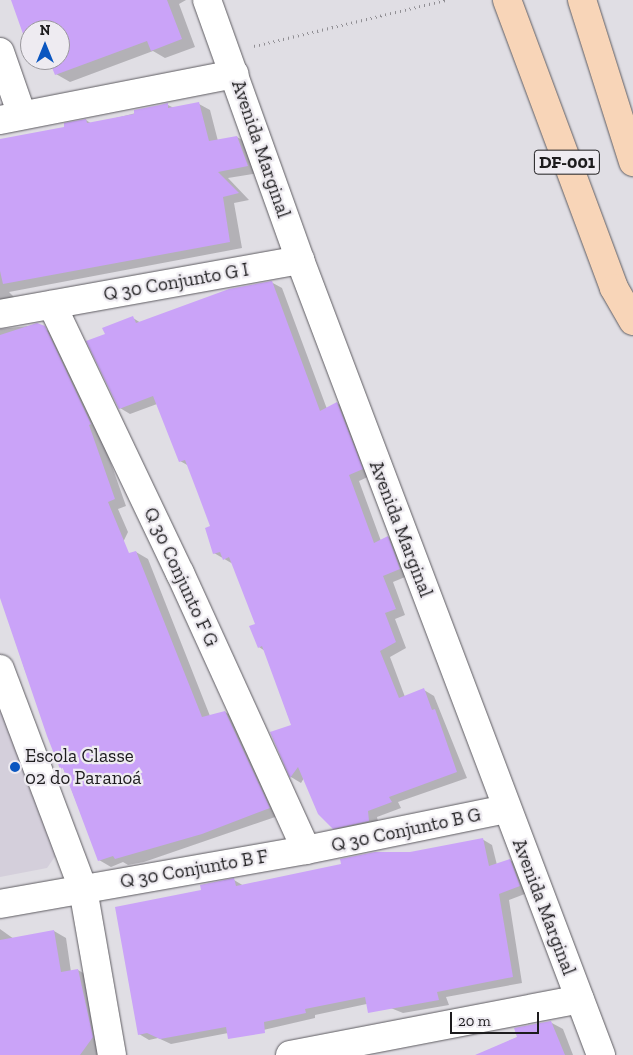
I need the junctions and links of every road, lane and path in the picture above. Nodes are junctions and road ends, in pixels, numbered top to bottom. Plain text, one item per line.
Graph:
1 (207, 0) edge
2 (446, 0) edge
3 (507, 0) edge
4 (582, 0) edge
5 (0, 52) edge
6 (231, 63) junction
7 (11, 117) edge
8 (633, 162) edge
9 (300, 260) junction
10 (52, 305) junction
11 (0, 314) edge
12 (633, 321) edge
13 (0, 669) edge
14 (506, 809) junction
15 (306, 850) junction
16 (83, 889) junction
17 (0, 904) edge
18 (580, 999) junction
19 (388, 1046) edge
20 (112, 1055) edge
21 (290, 1055) edge
22 (601, 1055) edge

1 - 6 street, Avenida Marginal
2 - 6 path
3 - 12 main road, DF-001
4 - 8 main road, DF-001
5 - 7 street
6 - 7 street
6 - 9 street, Avenida Marginal
9 - 10 street, Q 30 Conjunto G I
9 - 14 street, Avenida Marginal
10 - 11 street, Q 30 Conjunto G I
10 - 15 street, Q 30 Conjunto F G
13 - 16 street
14 - 15 street, Q 30 Conjunto B G
14 - 18 street, Avenida Marginal
15 - 16 street, Q 30 Conjunto B F
16 - 17 street, Q 30 Conjunto B F
16 - 20 street
18 - 19 street
18 - 22 street, Avenida Marginal
19 - 21 street

